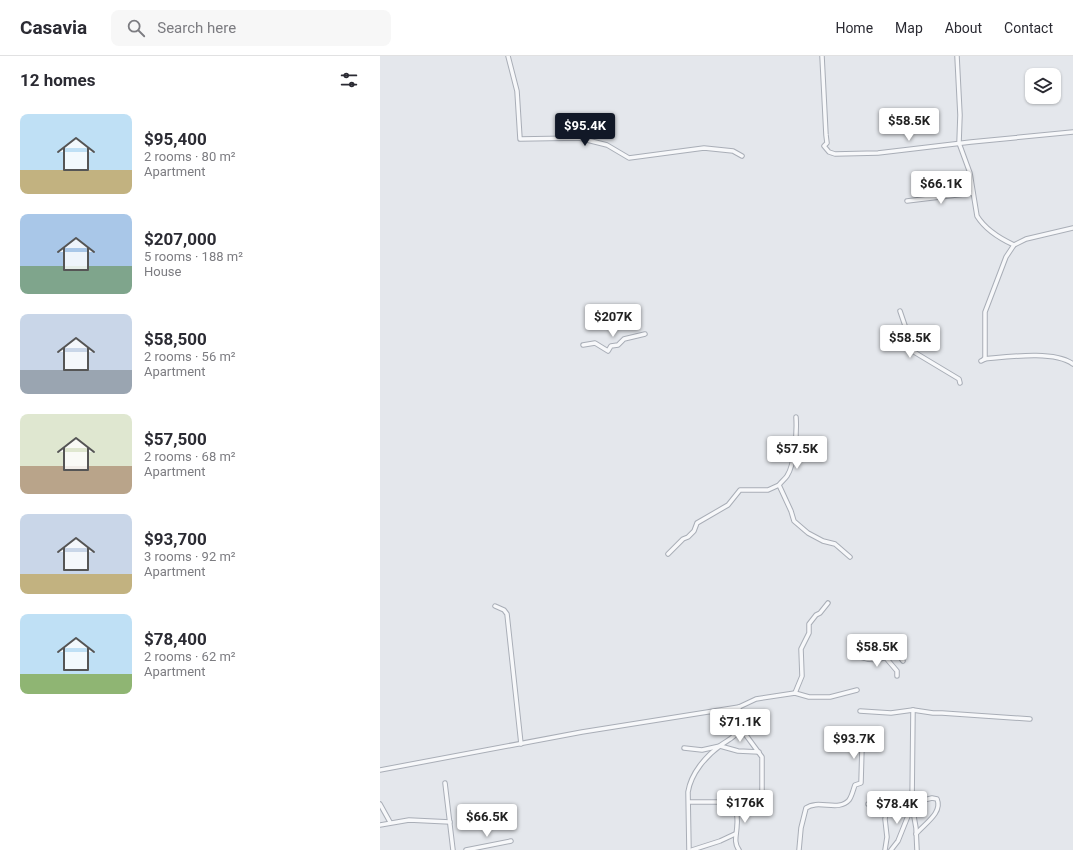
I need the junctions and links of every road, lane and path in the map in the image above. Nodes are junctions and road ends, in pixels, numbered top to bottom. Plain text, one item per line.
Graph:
1 (508, 56) edge
2 (822, 56) edge
3 (957, 56) edge
4 (1073, 132) edge
5 (958, 143) junction
6 (742, 156) dead end
7 (973, 193) junction
8 (907, 201) dead end
9 (1073, 228) edge
10 (1014, 245) junction
11 (900, 311) dead end
12 (645, 334) dead end
13 (583, 345) dead end
14 (1073, 364) edge
15 (960, 383) dead end
16 (796, 417) dead end
17 (779, 485) junction
18 (668, 554) dead end
19 (850, 557) dead end
20 (828, 603) dead end
21 (495, 606) dead end
22 (860, 657) dead end
23 (886, 658) junction
24 (903, 661) dead end
25 (897, 676) dead end
26 (857, 690) dead end
27 (795, 693) junction
28 (739, 707) junction
29 (913, 710) junction
30 (860, 711) dead end
31 (1030, 719) dead end
32 (740, 727) junction
33 (858, 739) dead end
34 (521, 744) junction
35 (720, 746) junction
36 (684, 748) dead end
37 (759, 752) junction
38 (380, 770) edge
39 (446, 783) dead end
40 (688, 802) junction
41 (735, 802) junction
42 (912, 803) junction
43 (380, 804) edge
44 (868, 804) dead end
45 (888, 804) junction
46 (390, 822) junction
47 (450, 822) junction
48 (380, 825) edge
49 (735, 834) junction
50 (916, 834) junction
51 (511, 841) dead end
52 (454, 850) edge
53 (466, 850) edge
54 (690, 850) edge
55 (739, 850) edge
56 (798, 850) edge
57 (885, 850) edge
58 (891, 850) edge
59 (917, 850) edge

1 - 6 street
2 - 5 street
3 - 5 street
4 - 5 street
5 - 7 street
7 - 8 street
7 - 10 street
9 - 10 street
10 - 14 street
11 - 15 street
12 - 13 street
16 - 17 street
17 - 18 street
17 - 19 street
20 - 27 street
21 - 34 street
22 - 23 street
23 - 24 street
23 - 25 street
26 - 27 street
27 - 28 street
28 - 32 street
28 - 34 street
29 - 30 street
29 - 31 street
29 - 42 street
32 - 35 street
32 - 37 street
33 - 56 street
34 - 38 street
35 - 36 street
35 - 37 street
35 - 40 street
37 - 41 street
39 - 47 street
40 - 41 street
40 - 54 street
41 - 49 street
42 - 45 street
42 - 50 street
42 - 50 street
42 - 58 street
43 - 46 street
44 - 45 street
45 - 57 street
46 - 47 street
46 - 48 street
47 - 52 street
49 - 54 street
49 - 55 street
50 - 59 street
51 - 53 street

